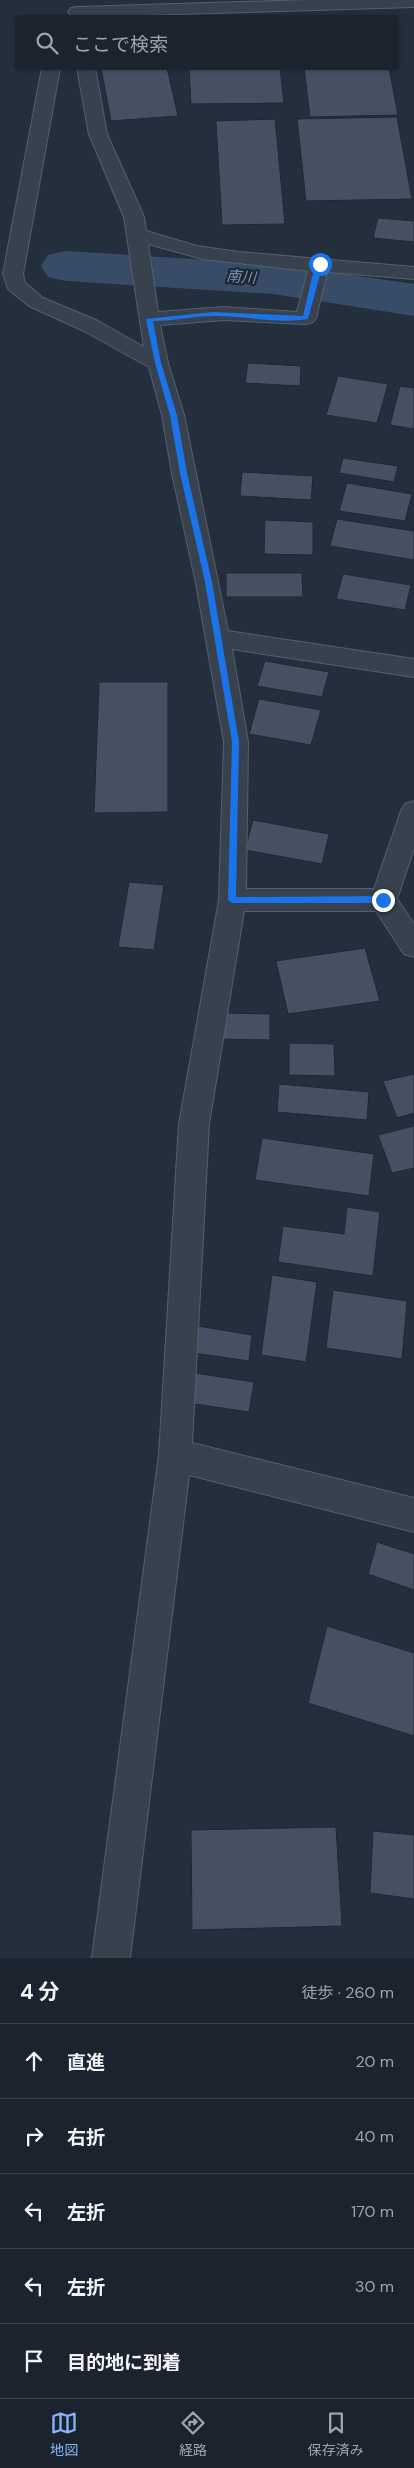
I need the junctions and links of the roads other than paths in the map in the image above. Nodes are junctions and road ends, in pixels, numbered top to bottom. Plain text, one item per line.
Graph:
1 (414, 2) edge
2 (72, 10) edge
3 (51, 70) edge
4 (86, 70) edge
5 (136, 235) junction
6 (317, 271) junction
7 (414, 273) edge
8 (149, 319) junction
9 (158, 363) junction
10 (219, 638) junction
11 (414, 668) edge
12 (414, 811) edge
13 (232, 900) junction
14 (383, 900) junction
15 (414, 946) edge
16 (174, 1455) junction
17 (414, 1514) edge
18 (111, 1958) edge

1 - 2 street
3 - 9 street
4 - 5 street
5 - 6 street
5 - 8 street
6 - 7 street
6 - 8 street
8 - 9 street
9 - 10 street
10 - 11 street
10 - 13 street
12 - 14 street
13 - 14 street
13 - 16 street
14 - 15 street
16 - 17 street
16 - 18 street

